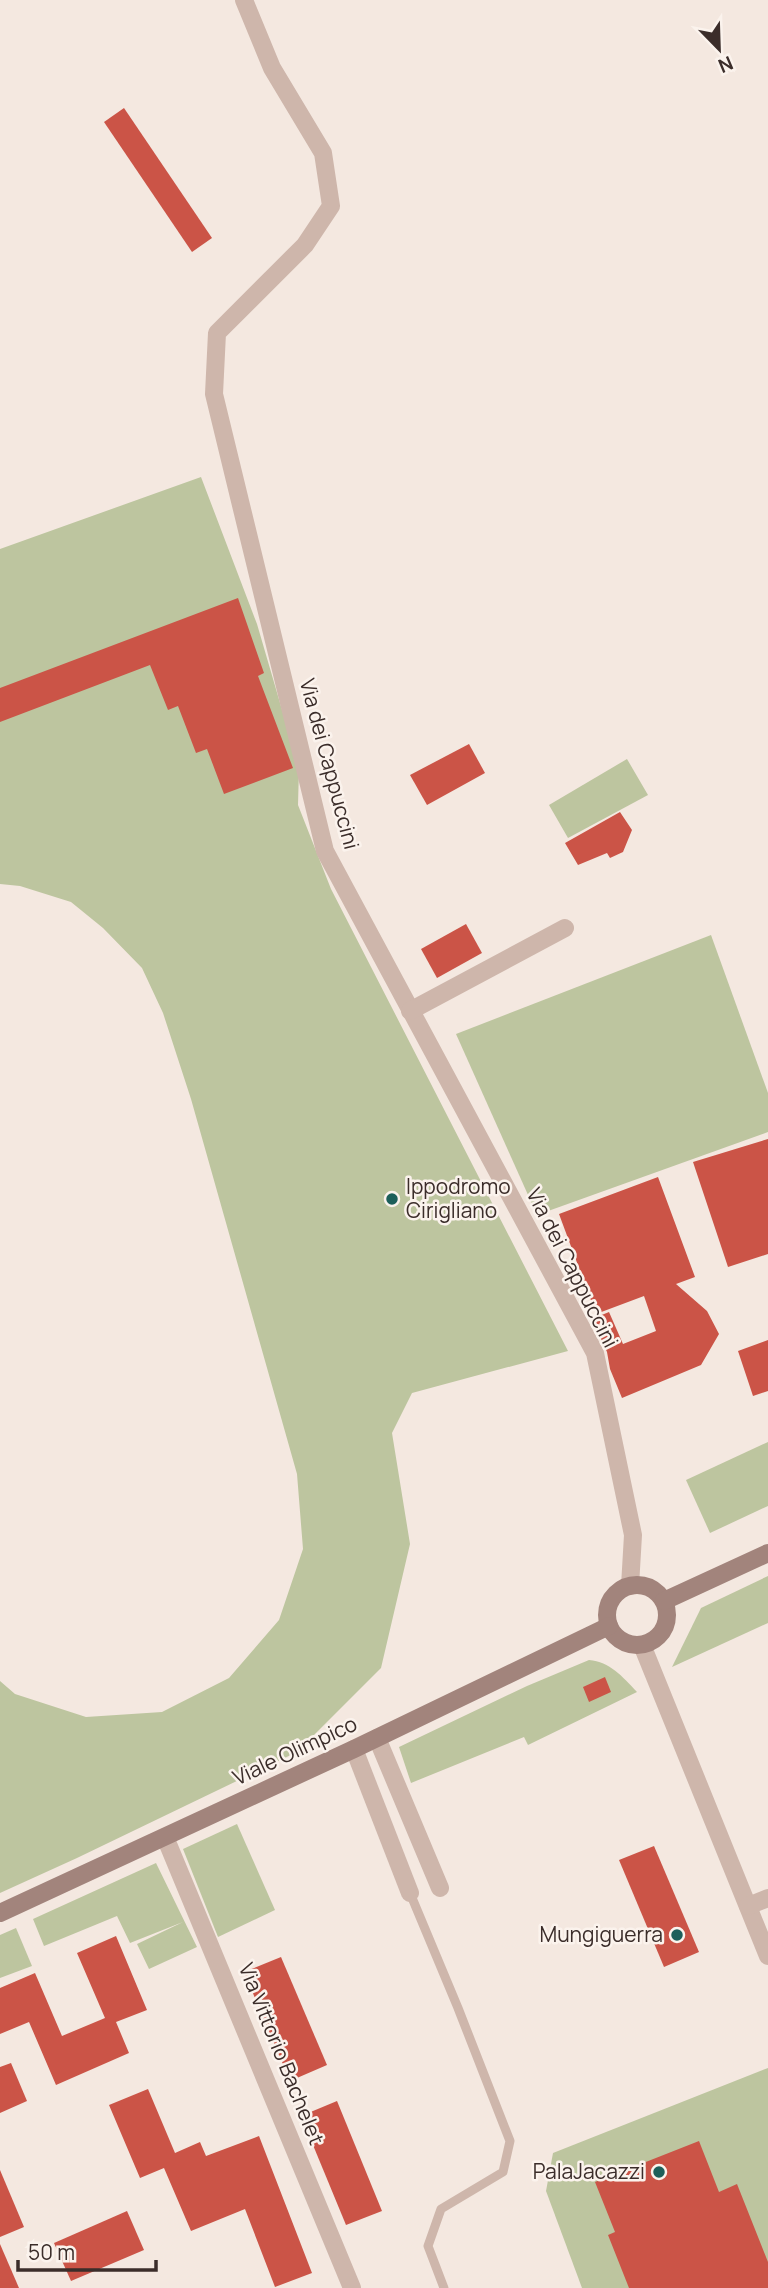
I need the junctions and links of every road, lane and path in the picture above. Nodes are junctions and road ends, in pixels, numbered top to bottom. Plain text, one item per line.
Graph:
1 (244, 0) edge
2 (565, 928) dead end
3 (410, 1011) junction
4 (768, 1553) edge
5 (630, 1586) junction
6 (664, 1601) junction
7 (609, 1626) junction
8 (642, 1645) junction
9 (377, 1738) junction
10 (354, 1749) junction
11 (165, 1838) junction
12 (440, 1888) dead end
13 (410, 1893) joint
14 (768, 1898) edge
15 (748, 1906) junction
16 (0, 1913) edge
17 (768, 1956) edge
18 (352, 2288) edge
19 (444, 2288) edge

1 - 3 street, Via dei Cappuccini
2 - 3 street
3 - 5 street, Via dei Cappuccini
4 - 6 main road
5 - 6 main road
5 - 7 main road
6 - 8 main road
7 - 8 main road
7 - 9 main road, Viale Olimpico
8 - 15 street
9 - 10 main road, Viale Olimpico
9 - 12 street
10 - 11 main road, Viale Olimpico
10 - 13 street
11 - 16 main road, Viale Olimpico
11 - 18 street, Via Vittorio Bachelet
13 - 19 lane
14 - 15 street
15 - 17 street

